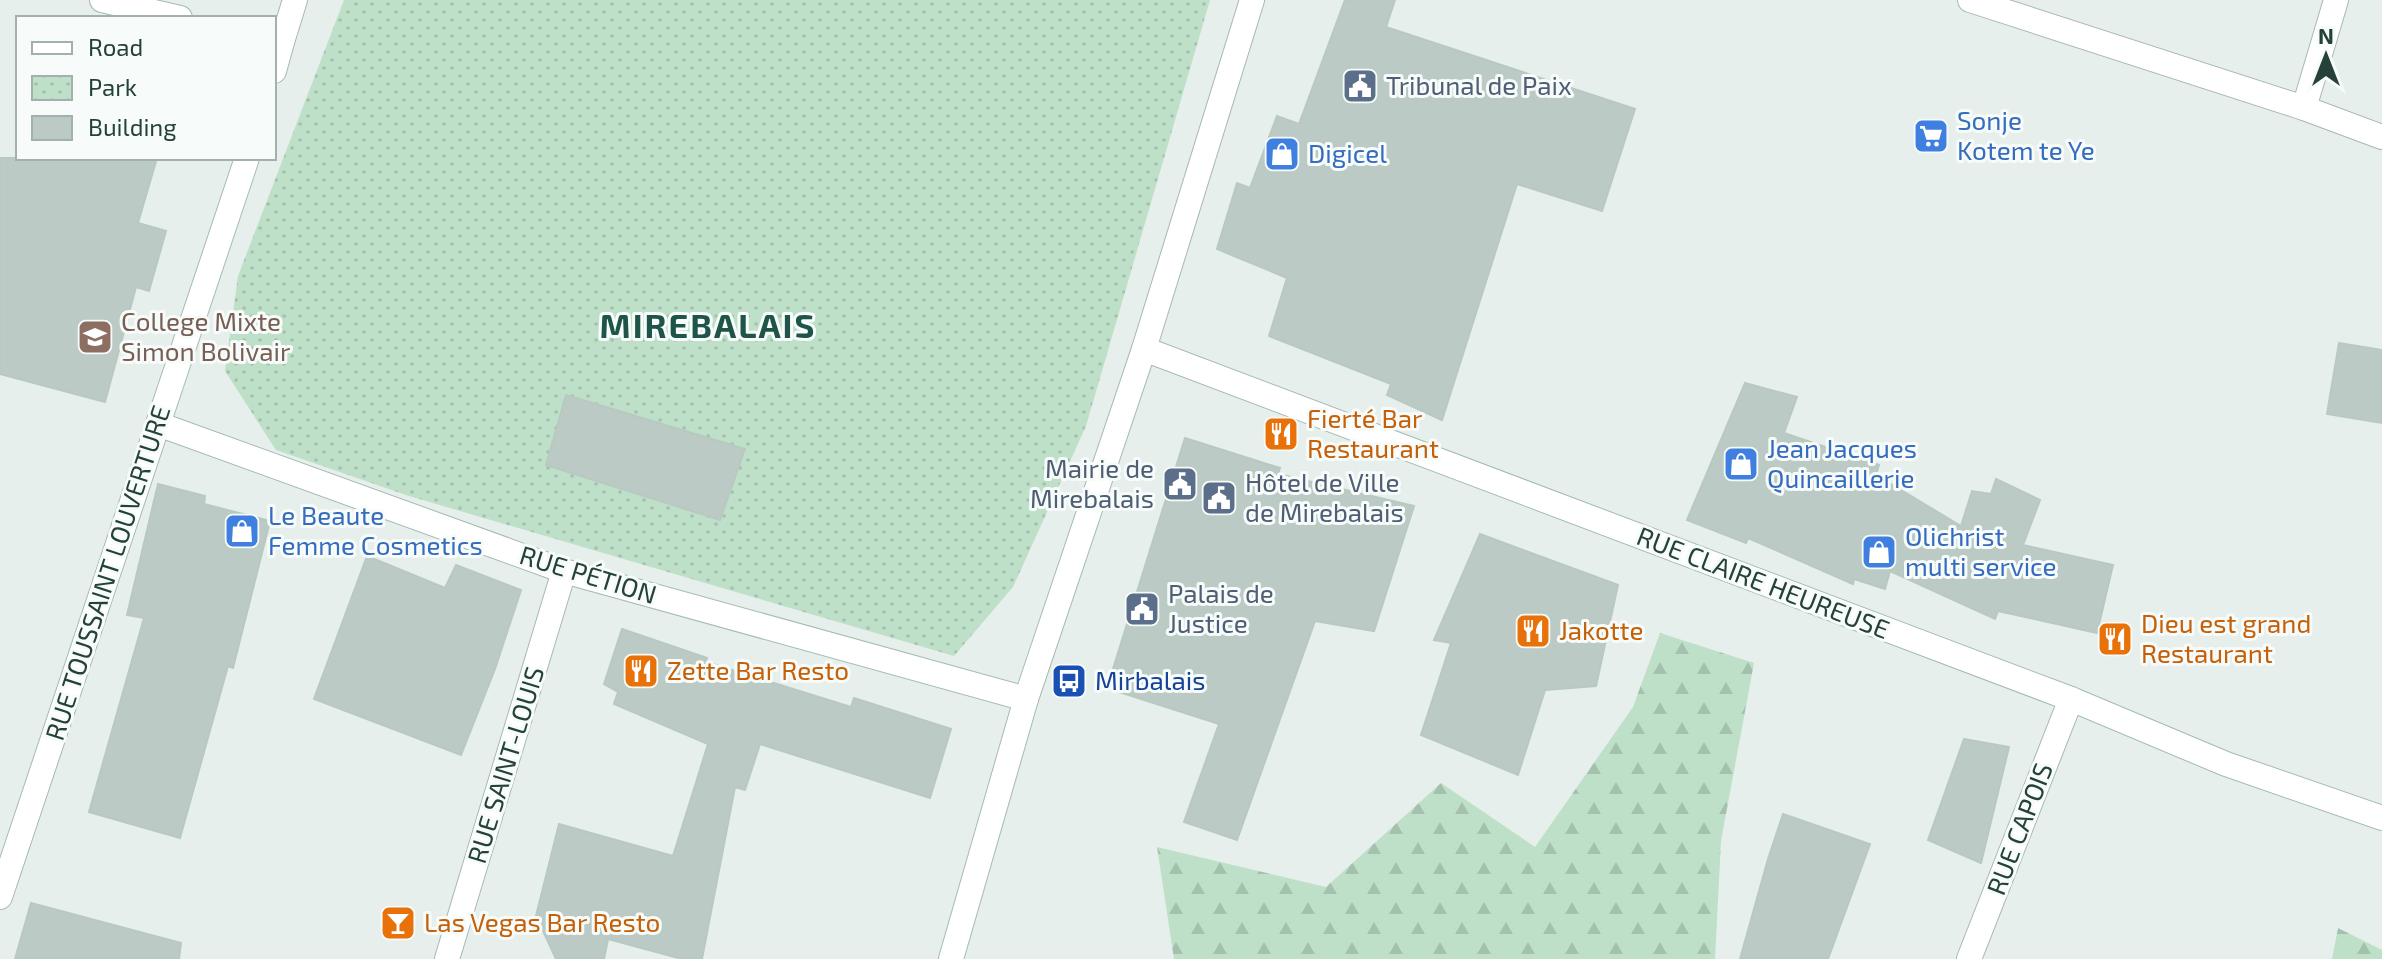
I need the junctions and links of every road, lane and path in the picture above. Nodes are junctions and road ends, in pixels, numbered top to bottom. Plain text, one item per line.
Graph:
1 (102, 0) edge
2 (295, 0) edge
3 (1252, 0) edge
4 (1970, 0) edge
5 (2336, 0) edge
6 (171, 16) edge
7 (278, 41) edge
8 (2304, 108) junction
9 (2382, 137) edge
10 (246, 160) edge
11 (1144, 349) junction
12 (158, 424) junction
13 (564, 571) junction
14 (1026, 699) junction
15 (2071, 699) junction
16 (2382, 818) edge
17 (0, 897) edge
18 (447, 959) edge
19 (951, 959) edge
20 (1969, 959) edge

1 - 6 main road
2 - 7 main road
3 - 11 main road
4 - 8 main road
5 - 8 main road
8 - 9 main road
10 - 12 main road, RUE TOUSSAINT LOUVERTURE
11 - 14 main road
11 - 15 main road, RUE CLAIRE HEUREUSE
12 - 13 main road, RUE PÉTION
12 - 17 main road, RUE TOUSSAINT LOUVERTURE
13 - 14 main road, RUE PÉTION
13 - 18 main road, RUE SAINT-LOUIS
14 - 19 main road
15 - 16 main road, RUE CLAIRE HEUREUSE
15 - 20 main road, RUE CAPOIS

